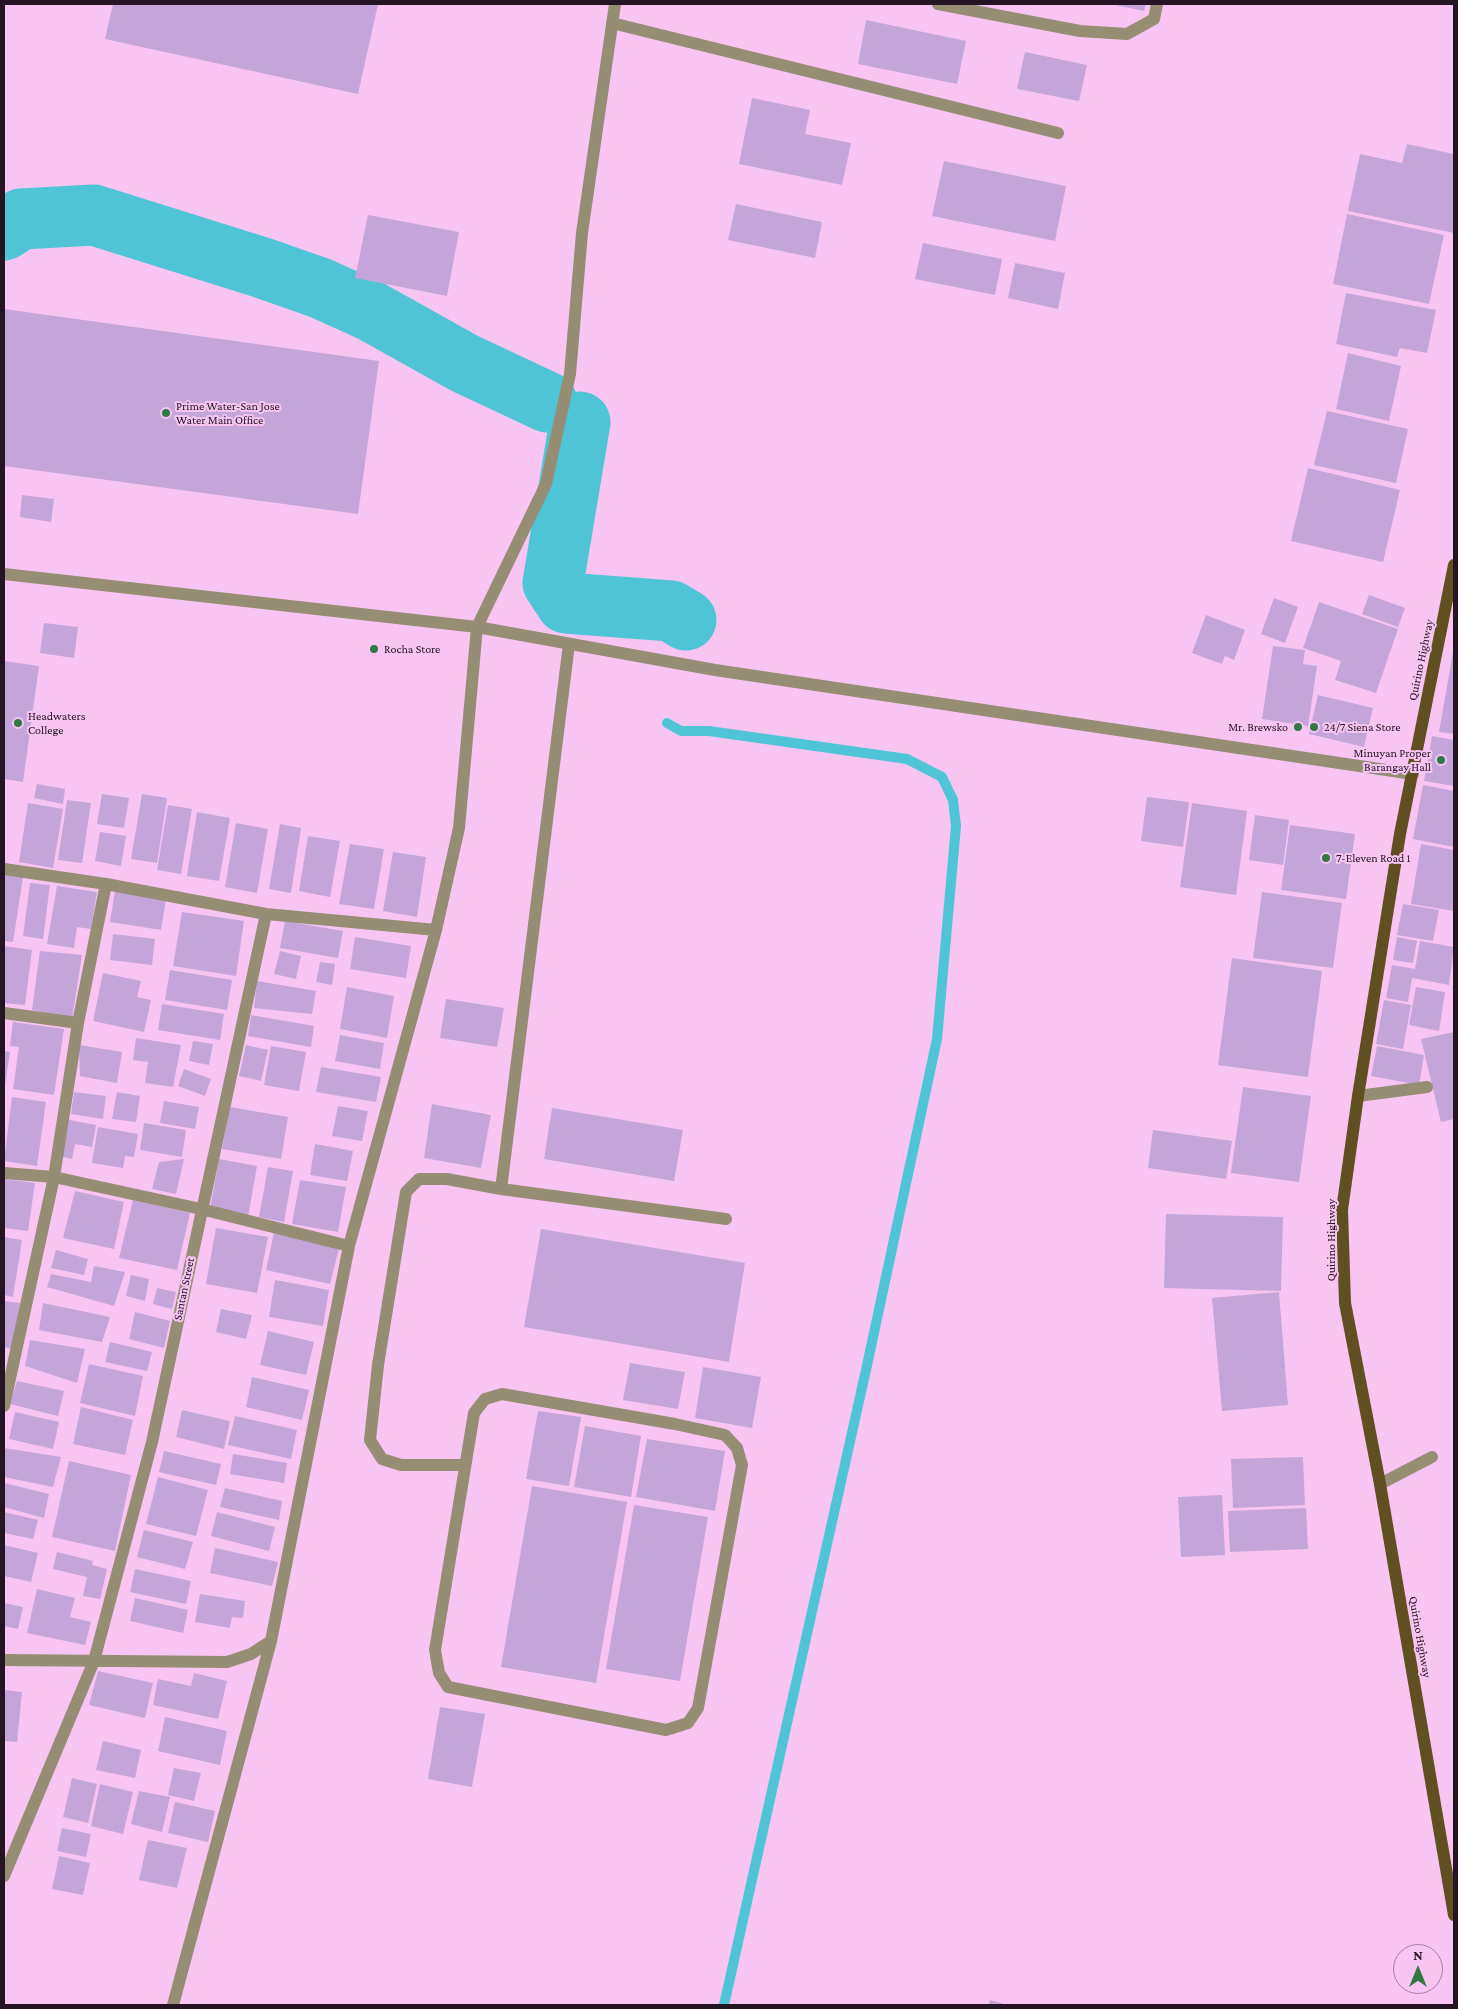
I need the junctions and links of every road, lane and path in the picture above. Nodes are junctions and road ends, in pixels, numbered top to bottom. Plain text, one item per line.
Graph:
1 (615, 4) edge
2 (938, 4) edge
3 (1157, 4) edge
4 (612, 23) junction
5 (1058, 133) dead end
6 (1454, 565) edge
7 (4, 574) edge
8 (477, 627) junction
9 (569, 644) junction
10 (1413, 774) junction
11 (4, 869) edge
12 (106, 884) junction
13 (266, 914) junction
14 (436, 930) junction
15 (4, 1013) edge
16 (78, 1023) junction
17 (1427, 1087) dead end
18 (1358, 1096) junction
19 (4, 1173) edge
20 (54, 1177) junction
21 (501, 1189) junction
22 (201, 1209) junction
23 (726, 1219) dead end
24 (349, 1246) junction
25 (4, 1406) edge
26 (1432, 1456) dead end
27 (465, 1466) junction
28 (1380, 1484) junction
29 (271, 1641) junction
30 (4, 1660) edge
31 (94, 1661) junction
32 (4, 1876) edge
33 (1454, 1915) edge
34 (174, 2005) edge

1 - 4 street
2 - 3 street
4 - 5 street
4 - 8 street
6 - 10 main road, Quirino Highway
7 - 8 street
8 - 9 street
8 - 14 street
9 - 10 street
9 - 21 street
10 - 18 main road, Quirino Highway
11 - 12 street
12 - 13 street
12 - 16 street
13 - 14 street
13 - 22 street, Santan Street
14 - 24 street
15 - 16 street
16 - 20 street
17 - 18 street
18 - 28 main road, Quirino Highway
19 - 20 street
20 - 22 street
20 - 25 street
21 - 23 street
21 - 27 street
22 - 24 street
22 - 31 street, Santan Street
24 - 29 street
26 - 28 street
27 - 27 street
28 - 33 main road, Quirino Highway
29 - 31 street
29 - 34 street
30 - 31 street
31 - 32 street, Santan Street

